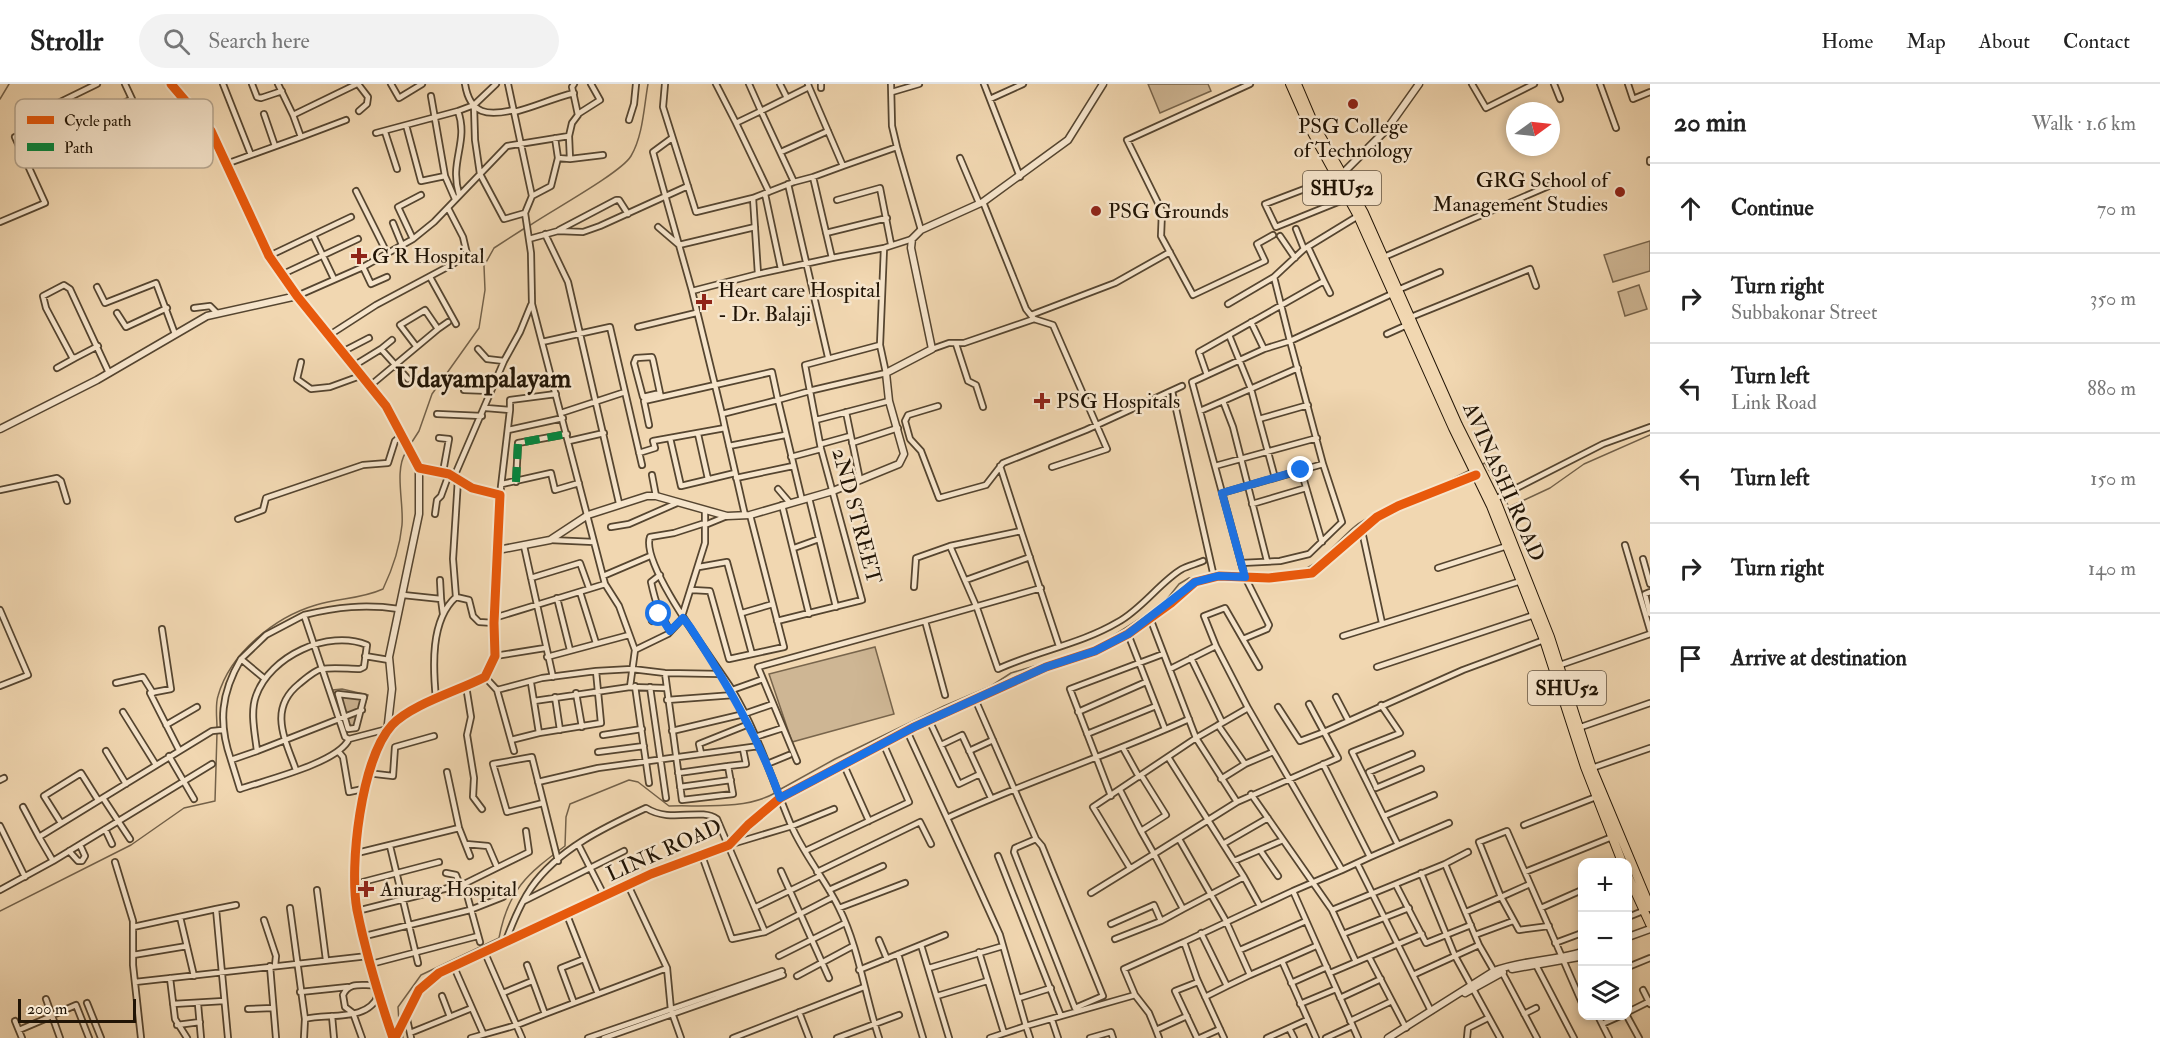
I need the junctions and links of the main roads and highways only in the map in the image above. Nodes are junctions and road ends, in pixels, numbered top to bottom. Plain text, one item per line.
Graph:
1 (1290, 84) edge
2 (1297, 84) edge
3 (1339, 176) junction
4 (1397, 291) junction
5 (1477, 473) junction
6 (1619, 846) junction
7 (1621, 858) edge
8 (1632, 883) edge
9 (1647, 909) edge
10 (1650, 926) edge

1 - 3 main road, SHU52
2 - 3 main road, AVINASHI ROAD / SHU52
3 - 4 main road, SHU52
3 - 4 main road, AVINASHI ROAD / SHU52
4 - 5 main road, AVINASHI ROAD / SHU52
5 - 6 main road, SHU52
5 - 6 main road, AVINASHI ROAD / SHU52
6 - 7 main road, SHU52
6 - 9 main road, AVINASHI ROAD / SHU52
8 - 9 main road, SHU52
9 - 10 main road, SHU52

